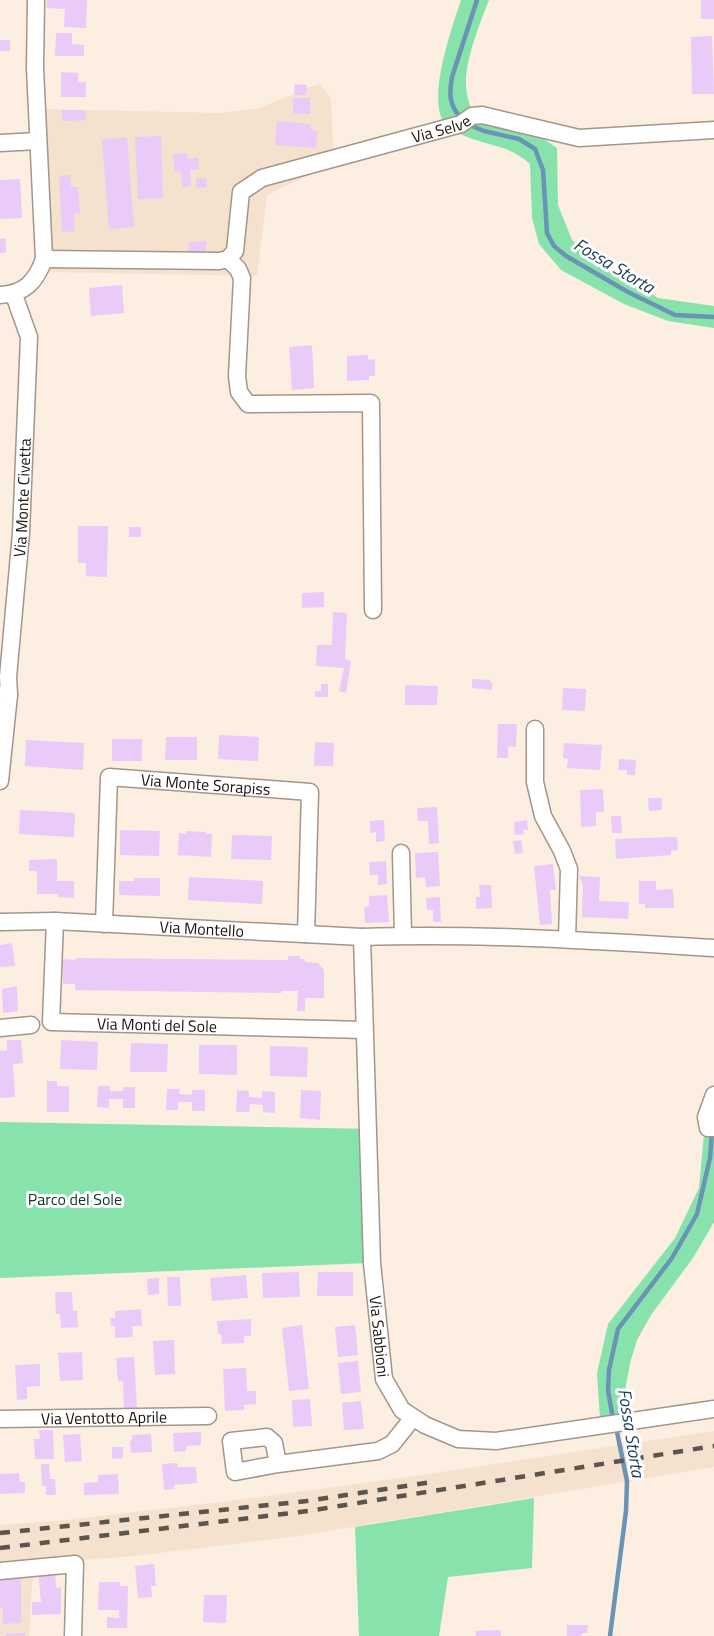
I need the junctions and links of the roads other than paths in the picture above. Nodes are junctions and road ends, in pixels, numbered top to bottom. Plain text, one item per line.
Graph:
1 (36, 0) edge
2 (714, 130) edge
3 (38, 141) junction
4 (0, 143) edge
5 (44, 259) junction
6 (228, 259) junction
7 (7, 295) edge
8 (373, 610) dead end
9 (5, 695) edge
10 (535, 729) dead end
11 (0, 781) edge
12 (401, 853) dead end
13 (55, 921) junction
14 (0, 922) edge
15 (104, 924) junction
16 (306, 934) junction
17 (403, 935) junction
18 (362, 937) junction
19 (567, 939) junction
20 (714, 948) edge
21 (31, 1025) dead end
22 (0, 1028) edge
23 (364, 1030) junction
24 (714, 1095) edge
25 (711, 1128) edge
26 (714, 1409) edge
27 (208, 1416) dead end
28 (0, 1419) edge
29 (412, 1419) junction
30 (278, 1464) dead end
31 (0, 1571) edge
32 (72, 1636) edge

1 - 3 street
2 - 6 street, Via Selve
3 - 4 street
3 - 5 street
5 - 6 street
5 - 7 street
6 - 8 street
7 - 9 street, Via Monte Civetta
9 - 11 street
10 - 19 street
12 - 17 street
13 - 14 street, Via Montello
13 - 15 street, Via Montello
13 - 23 street, Via Monti del Sole
15 - 16 street, Via Montello
15 - 16 street, Via Monte Sorapiss
16 - 18 street, Via Montello
17 - 18 street, Via Montello
17 - 19 street, Via Montello
18 - 23 street, Via Sabbioni
19 - 20 street, Via Montello
21 - 22 street
23 - 29 street, Via Sabbioni
24 - 25 street
26 - 29 street, Via Sabbioni
27 - 28 street, Via Ventotto Aprile
29 - 30 street
31 - 32 street

